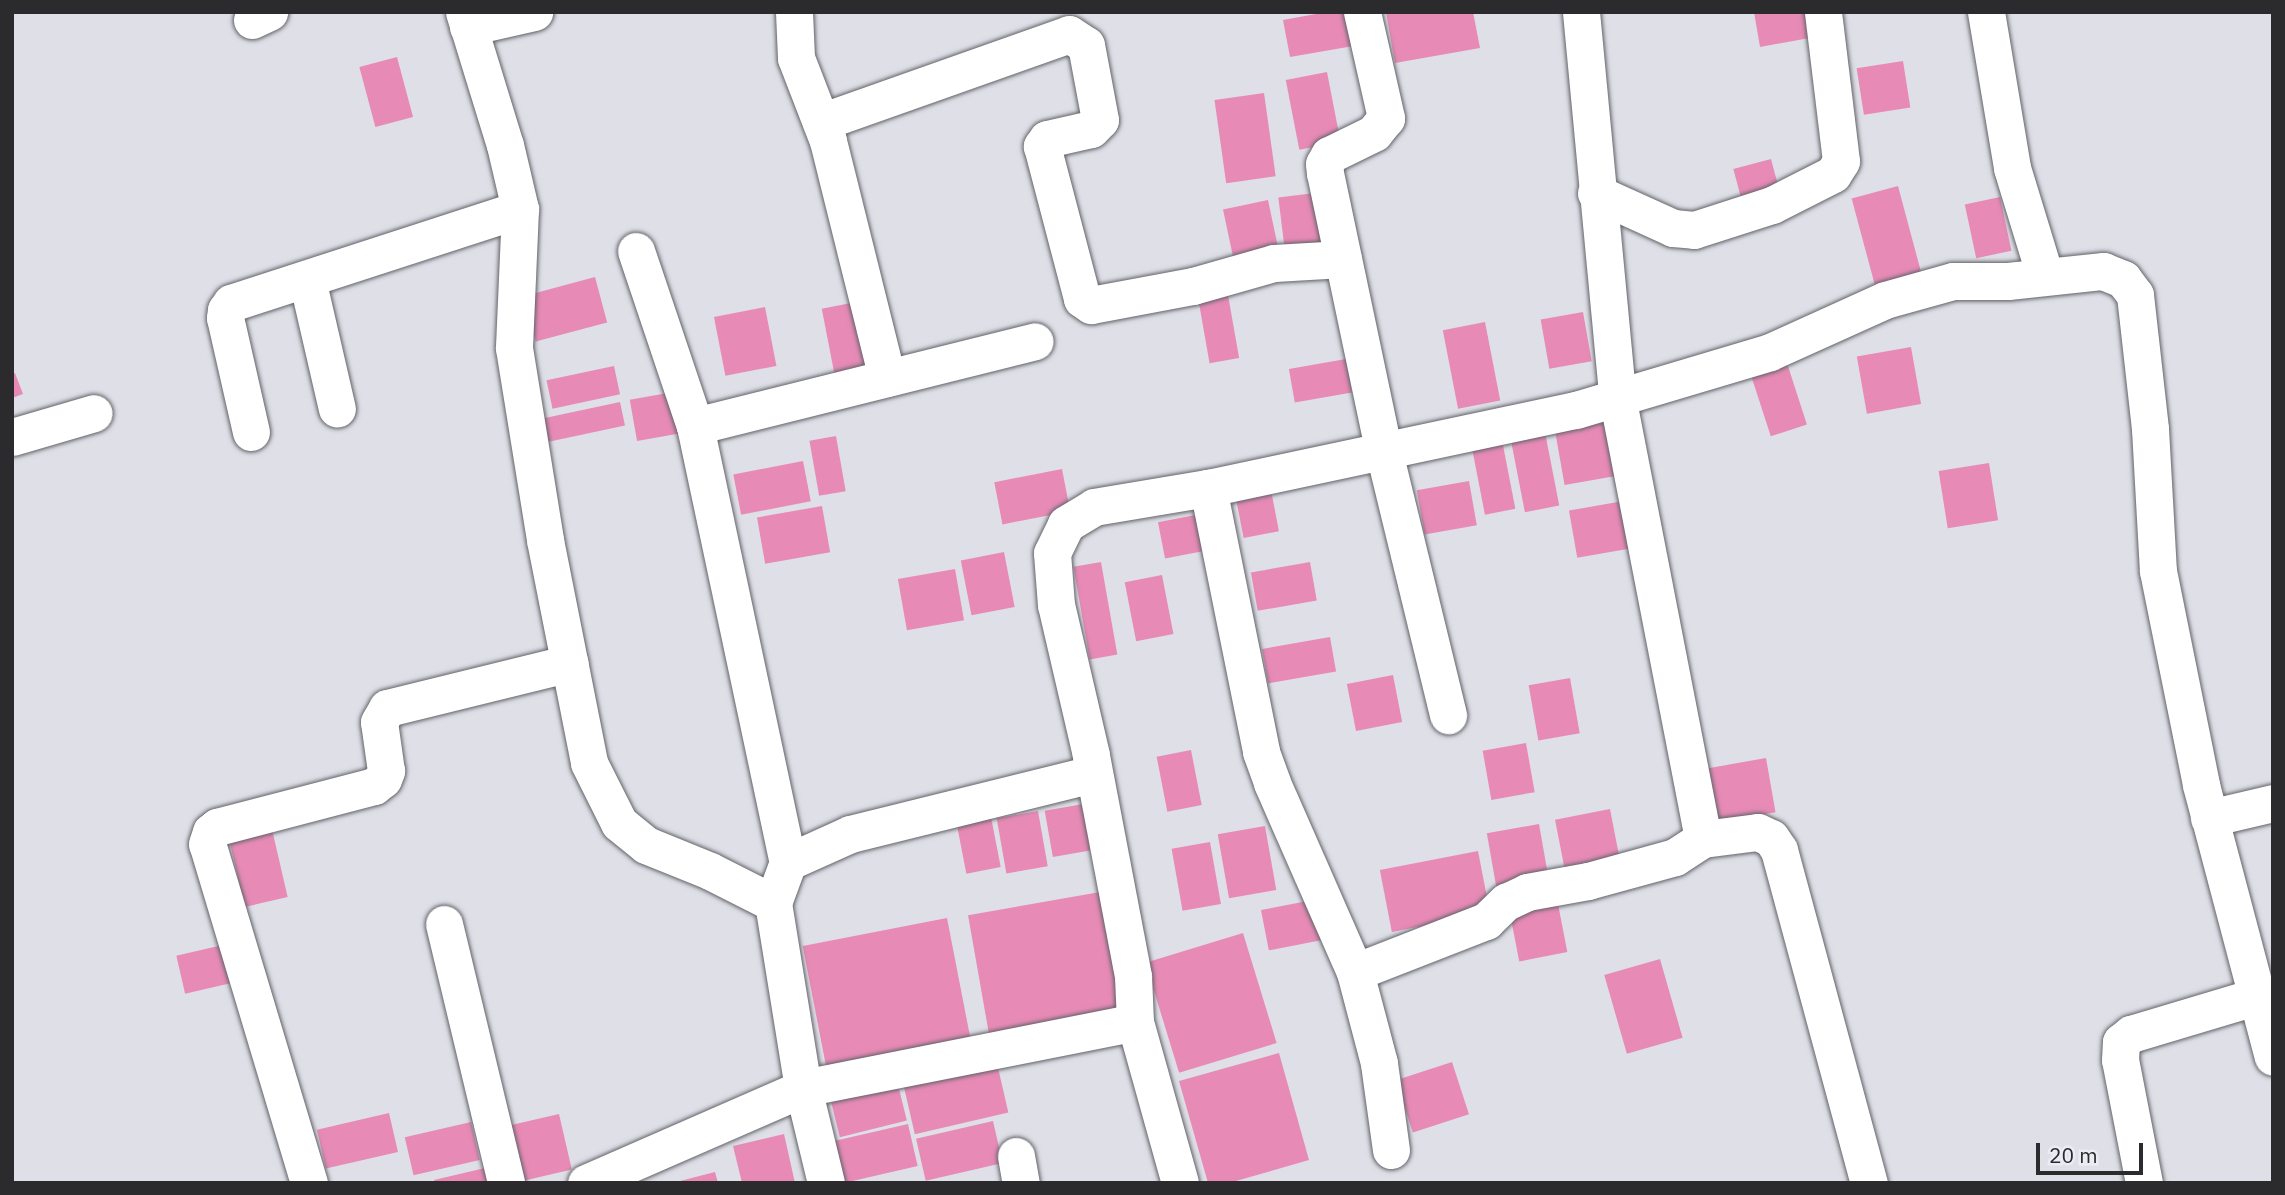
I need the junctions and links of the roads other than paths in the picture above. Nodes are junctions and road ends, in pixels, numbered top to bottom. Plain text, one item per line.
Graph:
1 (534, 12) edge
2 (794, 12) edge
3 (1362, 12) edge
4 (1581, 12) edge
5 (1823, 12) edge
6 (1986, 12) edge
7 (466, 20) edge
8 (821, 122) junction
9 (1596, 193) junction
10 (520, 209) junction
11 (636, 251) dead end
12 (1343, 259) junction
13 (2045, 276) junction
14 (307, 279) junction
15 (1035, 341) dead end
16 (887, 378) junction
17 (1617, 396) junction
18 (337, 409) dead end
19 (93, 413) dead end
20 (695, 426) junction
21 (251, 432) dead end
22 (12, 437) edge
23 (1384, 452) junction
24 (1208, 488) junction
25 (569, 663) junction
26 (1448, 715) dead end
27 (1093, 774) junction
28 (2273, 803) edge
29 (2209, 818) junction
30 (1703, 839) junction
31 (788, 862) junction
32 (774, 903) junction
33 (444, 924) dead end
34 (1355, 972) junction
35 (2258, 996) junction
36 (1135, 1022) junction
37 (2273, 1057) edge
38 (803, 1088) junction
39 (1391, 1150) dead end
40 (309, 1183) edge
41 (506, 1183) edge
42 (586, 1183) edge
43 (825, 1183) edge
44 (1180, 1183) edge
45 (1869, 1183) edge
46 (2144, 1183) edge

1 - 7 street
2 - 8 street
3 - 12 street
4 - 9 street
5 - 9 street
6 - 13 street
7 - 10 street
8 - 12 street
8 - 16 street
9 - 17 street
10 - 14 street
10 - 25 street
11 - 20 street
12 - 23 street
13 - 17 street
13 - 29 street
14 - 18 street
14 - 21 street
15 - 16 street
16 - 20 street
17 - 23 street
17 - 30 street
19 - 22 street
20 - 31 street
23 - 24 street
23 - 26 street
24 - 27 street
24 - 34 street
25 - 32 street
25 - 40 street
27 - 31 street
27 - 36 street
28 - 29 street
29 - 35 street
30 - 34 street
30 - 45 street
31 - 32 street
32 - 38 street
33 - 41 street
34 - 39 street
35 - 37 street
35 - 46 street
36 - 38 street
36 - 44 street
38 - 42 street
38 - 43 street

